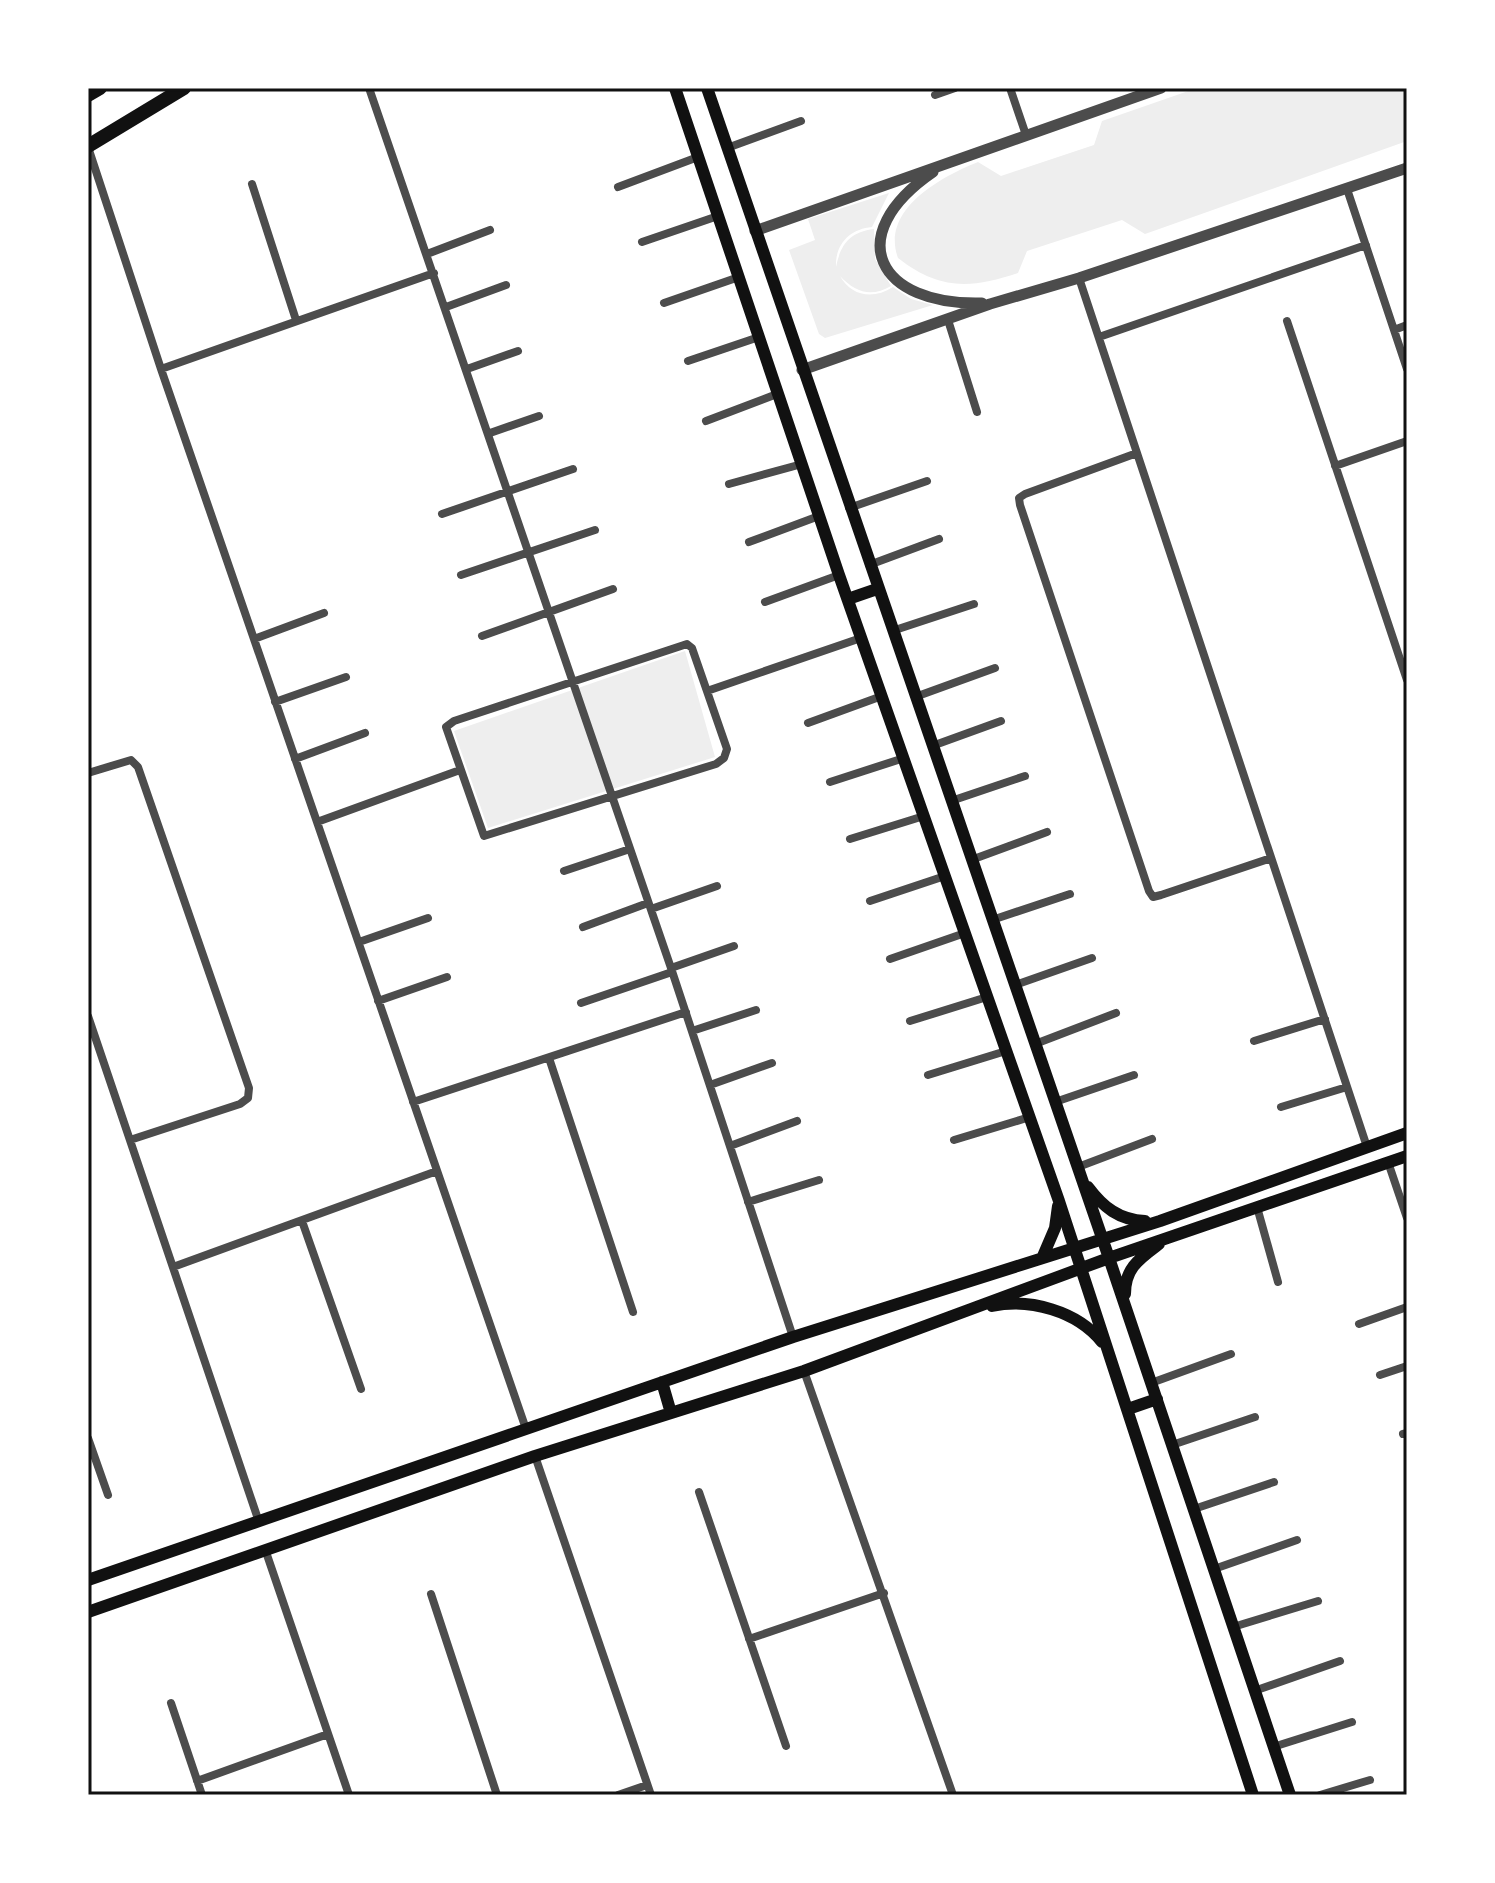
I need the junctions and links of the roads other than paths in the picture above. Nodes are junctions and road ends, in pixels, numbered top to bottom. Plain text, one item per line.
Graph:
1 (100, 88) edge
2 (184, 88) edge
3 (369, 88) edge
4 (675, 88) edge
5 (707, 88) edge
6 (955, 88) edge
7 (1010, 88) edge
8 (1159, 88) edge
9 (88, 95) edge
10 (935, 95) dead end
11 (801, 121) dead end
12 (1026, 135) junction
13 (88, 146) edge
14 (727, 148) junction
15 (698, 157) junction
16 (946, 162) junction
17 (1407, 168) edge
18 (252, 184) dead end
19 (618, 187) dead end
20 (1347, 189) junction
21 (718, 216) junction
22 (490, 230) dead end
23 (755, 231) junction
24 (642, 242) dead end
25 (1366, 245) junction
26 (427, 254) junction
27 (434, 273) junction
28 (739, 277) junction
29 (1079, 278) junction
30 (506, 285) dead end
31 (664, 303) dead end
32 (991, 304) junction
33 (446, 307) junction
34 (296, 320) junction
35 (948, 320) junction
36 (1287, 321) dead end
37 (1407, 325) edge
38 (1394, 330) junction
39 (759, 337) junction
40 (1099, 337) junction
41 (518, 351) dead end
42 (688, 361) dead end
43 (161, 369) junction
44 (467, 369) junction
45 (1407, 369) edge
46 (802, 370) junction
47 (777, 394) junction
48 (977, 412) dead end
49 (539, 416) dead end
50 (706, 421) dead end
51 (490, 433) junction
52 (1407, 441) edge
53 (1137, 453) junction
54 (802, 464) junction
55 (1335, 466) junction
56 (573, 469) dead end
57 (927, 481) dead end
58 (729, 484) dead end
59 (509, 491) junction
60 (849, 508) junction
61 (442, 514) dead end
62 (819, 516) junction
63 (595, 530) dead end
64 (939, 539) dead end
65 (749, 542) dead end
66 (530, 552) junction
67 (869, 565) junction
68 (461, 575) dead end
69 (839, 575) junction
70 (613, 589) dead end
71 (877, 589) junction
72 (848, 599) junction
73 (765, 602) dead end
74 (974, 604) dead end
75 (549, 612) junction
76 (324, 613) dead end
77 (892, 631) junction
78 (482, 636) dead end
79 (861, 638) junction
80 (254, 639) junction
81 (995, 668) dead end
82 (346, 677) dead end
83 (1406, 677) edge
84 (572, 682) junction
85 (707, 691) junction
86 (882, 696) junction
87 (915, 697) junction
88 (275, 702) junction
89 (1001, 721) dead end
90 (808, 723) dead end
91 (365, 733) dead end
92 (932, 746) junction
93 (904, 758) junction
94 (295, 759) junction
95 (460, 770) junction
96 (88, 773) edge
97 (1025, 776) dead end
98 (830, 782) dead end
99 (612, 798) junction
100 (951, 801) junction
101 (924, 816) junction
102 (317, 822) junction
103 (1047, 832) dead end
104 (850, 839) dead end
105 (630, 849) junction
106 (1271, 858) junction
107 (971, 860) junction
108 (564, 871) dead end
109 (945, 876) junction
110 (717, 886) dead end
111 (1070, 894) dead end
112 (870, 901) dead end
113 (650, 906) junction
114 (428, 918) dead end
115 (992, 920) junction
116 (583, 927) dead end
117 (965, 933) junction
118 (359, 942) junction
119 (734, 946) dead end
120 (1092, 958) dead end
121 (890, 959) dead end
122 (672, 970) junction
123 (447, 977) dead end
124 (1015, 985) junction
125 (987, 997) junction
126 (378, 1001) junction
127 (581, 1003) dead end
128 (756, 1010) dead end
129 (686, 1012) junction
130 (1116, 1013) dead end
131 (88, 1016) edge
132 (1325, 1019) junction
133 (910, 1021) dead end
134 (692, 1031) junction
135 (1254, 1041) dead end
136 (1035, 1044) junction
137 (1006, 1051) junction
138 (549, 1058) junction
139 (772, 1063) dead end
140 (928, 1075) dead end
141 (1134, 1075) dead end
142 (710, 1085) junction
143 (1347, 1087) junction
144 (413, 1102) junction
145 (1055, 1102) junction
146 (1281, 1107) dead end
147 (1030, 1117) junction
148 (797, 1121) dead end
149 (1407, 1133) edge
150 (1152, 1139) dead end
151 (130, 1140) junction
152 (954, 1140) dead end
153 (730, 1146) junction
154 (1367, 1147) junction
155 (1407, 1156) edge
156 (1388, 1162) junction
157 (437, 1171) junction
158 (1080, 1173) junction
159 (819, 1180) dead end
160 (1059, 1201) junction
161 (748, 1202) junction
162 (1257, 1207) junction
163 (1407, 1218) edge
164 (302, 1221) junction
165 (1160, 1221) junction
166 (1100, 1237) junction
167 (1169, 1237) junction
168 (1073, 1247) junction
169 (1043, 1256) junction
170 (1109, 1258) junction
171 (173, 1267) junction
172 (1080, 1269) junction
173 (1278, 1282) dead end
174 (1125, 1306) junction
175 (1407, 1307) edge
176 (633, 1312) dead end
177 (931, 1322) junction
178 (1359, 1324) dead end
179 (793, 1337) junction
180 (1108, 1349) junction
181 (1231, 1354) dead end
182 (1407, 1366) edge
183 (804, 1371) junction
184 (1380, 1375) dead end
185 (662, 1382) junction
186 (1151, 1383) junction
187 (361, 1389) dead end
188 (1157, 1399) junction
189 (1128, 1409) junction
190 (671, 1413) junction
191 (1255, 1417) dead end
192 (526, 1429) junction
193 (88, 1438) edge
194 (1172, 1445) junction
195 (535, 1456) junction
196 (1274, 1482) dead end
197 (699, 1492) dead end
198 (108, 1495) dead end
199 (1194, 1509) junction
200 (259, 1522) junction
201 (1297, 1540) dead end
202 (265, 1549) junction
203 (1214, 1569) junction
204 (88, 1580) edge
205 (884, 1593) junction
206 (431, 1594) dead end
207 (1318, 1601) dead end
208 (88, 1612) edge
209 (1233, 1627) junction
210 (749, 1639) junction
211 (1340, 1661) dead end
212 (1254, 1691) junction
213 (171, 1703) dead end
214 (1352, 1722) dead end
215 (328, 1734) junction
216 (786, 1746) dead end
217 (1273, 1747) junction
218 (1370, 1780) dead end
219 (197, 1781) junction
220 (647, 1785) junction
221 (202, 1795) edge
222 (349, 1795) edge
223 (497, 1795) edge
224 (618, 1795) edge
225 (651, 1795) edge
226 (953, 1795) edge
227 (1253, 1795) edge
228 (1290, 1795) edge
229 (1320, 1795) edge

1 - 9 main road
2 - 13 main road
3 - 26 street
4 - 15 main road
5 - 14 main road
6 - 10 street
7 - 12 street
8 - 12 street
11 - 14 street
12 - 16 street
13 - 43 street
14 - 23 main road
15 - 19 street
15 - 21 main road
16 - 23 street
16 - 32 street
17 - 20 street
18 - 34 street
20 - 25 street
20 - 29 street
21 - 24 street
21 - 28 main road
22 - 26 street
23 - 46 main road
25 - 38 street
25 - 40 street
26 - 27 street
27 - 33 street
27 - 34 street
28 - 31 street
28 - 39 main road
29 - 32 street
29 - 40 street
30 - 33 street
32 - 35 street
33 - 44 street
34 - 43 street
35 - 46 street
35 - 48 street
36 - 55 street
37 - 38 street
38 - 45 street
39 - 42 street
39 - 47 main road
40 - 53 street
41 - 44 street
43 - 80 street
44 - 51 street
46 - 60 main road
47 - 50 street
47 - 54 main road
49 - 51 street
51 - 59 street
52 - 55 street
53 - 106 street
53 - 106 street
54 - 58 street
54 - 62 main road
55 - 83 street
56 - 59 street
57 - 60 street
59 - 61 street
59 - 66 street
60 - 67 main road
62 - 65 street
62 - 69 main road
63 - 66 street
64 - 67 street
66 - 68 street
66 - 75 street
67 - 71 main road
69 - 72 main road
69 - 73 street
70 - 75 street
71 - 72 main road
71 - 77 main road
72 - 79 main road
74 - 77 street
75 - 78 street
75 - 84 street
76 - 80 street
77 - 87 main road
79 - 85 street
79 - 86 main road
80 - 88 street
81 - 87 street
82 - 88 street
84 - 85 street
84 - 95 street
84 - 99 street
85 - 99 street
86 - 90 street
86 - 93 main road
87 - 92 main road
88 - 94 street
89 - 92 street
91 - 94 street
92 - 100 main road
93 - 98 street
93 - 101 main road
94 - 102 street
95 - 99 street
95 - 102 street
96 - 151 street
97 - 100 street
99 - 105 street
100 - 107 main road
101 - 104 street
101 - 109 main road
102 - 118 street
103 - 107 street
105 - 108 street
105 - 113 street
106 - 132 street
107 - 115 main road
109 - 112 street
109 - 117 main road
110 - 113 street
111 - 115 street
113 - 116 street
113 - 122 street
114 - 118 street
115 - 124 main road
117 - 121 street
117 - 125 main road
118 - 126 street
119 - 122 street
120 - 124 street
122 - 127 street
122 - 129 street
123 - 126 street
124 - 136 main road
125 - 133 street
125 - 137 main road
126 - 144 street
128 - 134 street
129 - 134 street
129 - 138 street
130 - 136 street
131 - 151 street
132 - 135 street
132 - 143 street
134 - 142 street
136 - 145 main road
137 - 140 street
137 - 147 main road
138 - 144 street
138 - 176 street
139 - 142 street
141 - 145 street
142 - 153 street
143 - 146 street
143 - 154 street
144 - 157 street
145 - 158 main road
147 - 152 street
147 - 160 main road
148 - 153 street
149 - 154 main road
150 - 158 street
151 - 171 street
153 - 161 street
154 - 165 main road
155 - 156 main road
156 - 162 main road
156 - 163 street
157 - 164 street
157 - 192 street
158 - 165 main road
158 - 166 main road
159 - 161 street
160 - 168 main road
160 - 169 main road
161 - 179 street
162 - 167 main road
162 - 173 street
164 - 171 street
164 - 187 street
165 - 166 main road
166 - 168 main road
166 - 170 main road
167 - 170 main road
167 - 174 main road
168 - 169 main road
168 - 172 main road
169 - 179 main road
170 - 172 main road
170 - 174 main road
171 - 200 street
172 - 177 main road
172 - 180 main road
174 - 186 main road
175 - 178 street
177 - 180 main road
177 - 183 main road
179 - 185 main road
180 - 189 main road
181 - 186 street
182 - 184 street
183 - 190 main road
183 - 205 street
185 - 190 main road
185 - 192 main road
186 - 188 main road
188 - 189 main road
188 - 194 main road
189 - 227 main road
190 - 195 main road
191 - 194 street
192 - 200 main road
193 - 198 street
194 - 199 main road
195 - 202 main road
195 - 220 street
196 - 199 street
197 - 210 street
199 - 203 main road
200 - 204 main road
201 - 203 street
202 - 208 main road
202 - 215 street
203 - 209 main road
205 - 210 street
205 - 226 street
206 - 223 street
207 - 209 street
209 - 212 main road
210 - 216 street
211 - 212 street
212 - 217 main road
213 - 219 street
214 - 217 street
215 - 219 street
215 - 222 street
217 - 228 main road
218 - 229 street
219 - 221 street
220 - 224 street
220 - 225 street

